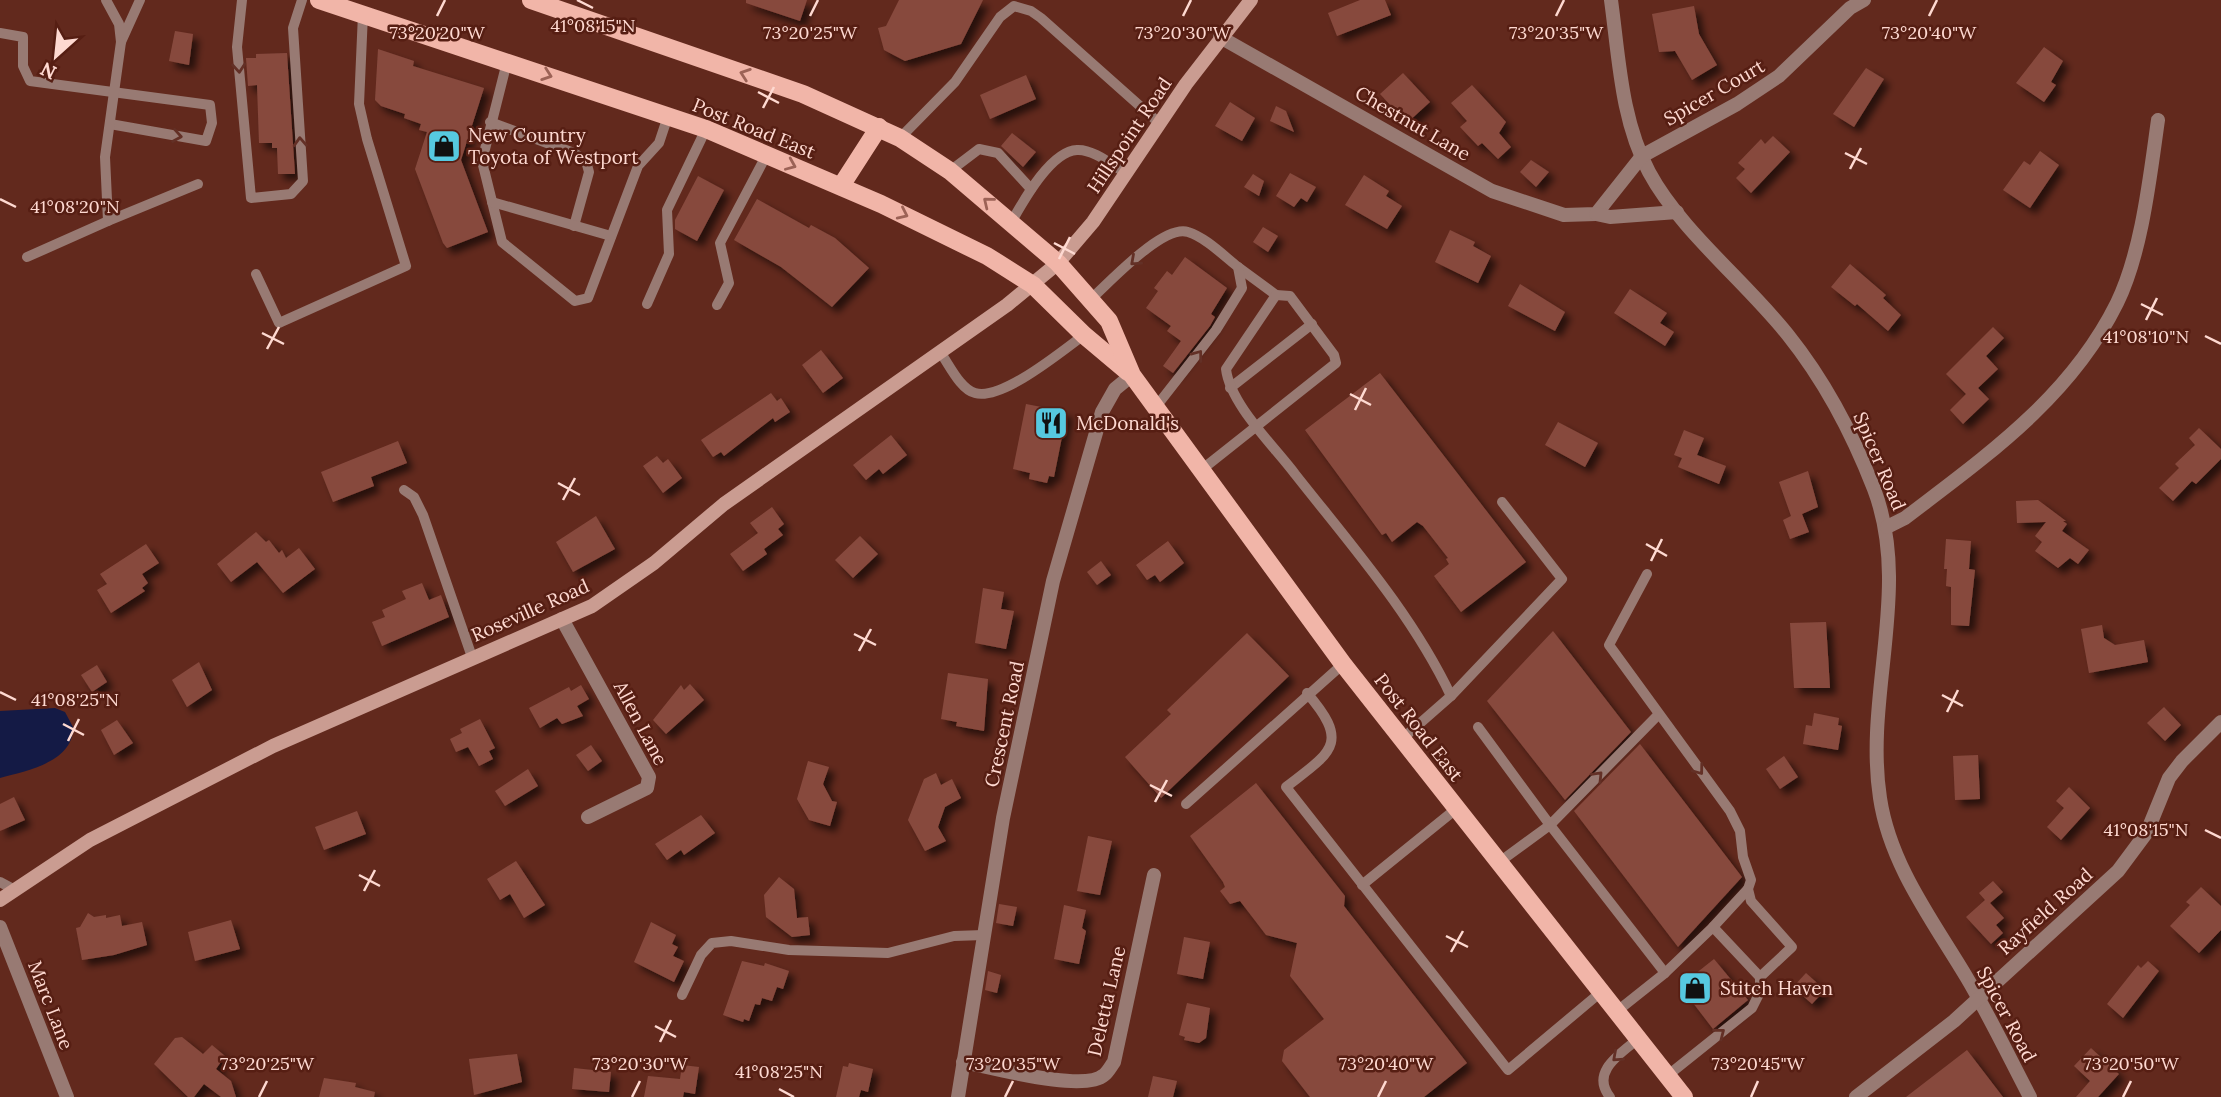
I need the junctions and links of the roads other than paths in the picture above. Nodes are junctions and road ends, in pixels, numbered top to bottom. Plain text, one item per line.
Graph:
1 (106, 0) edge
2 (140, 0) edge
3 (242, 0) edge
4 (302, 0) edge
5 (319, 0) edge
6 (531, 0) edge
7 (1251, 0) edge
8 (1611, 0) edge
9 (1864, 0) edge
10 (363, 14) junction
11 (0, 33) edge
12 (1220, 37) junction
13 (121, 42) junction
14 (507, 62) junction
15 (114, 90) junction
16 (668, 116) junction
17 (2158, 120) dead end
18 (490, 122) junction
19 (1159, 123) junction
20 (110, 124) junction
21 (878, 127) junction
22 (706, 129) junction
23 (900, 138) junction
24 (767, 154) junction
25 (1642, 156) junction
26 (950, 171) junction
27 (1127, 174) junction
28 (198, 184) dead end
29 (841, 186) junction
30 (1031, 189) junction
31 (492, 202) junction
32 (1677, 212) junction
33 (1596, 214) junction
34 (108, 221) junction
35 (1012, 221) junction
36 (574, 226) junction
37 (611, 236) junction
38 (27, 257) dead end
39 (1058, 263) junction
40 (1238, 267) junction
41 (256, 274) dead end
42 (1033, 285) junction
43 (1276, 295) junction
44 (1091, 299) junction
45 (647, 304) dead end
46 (717, 305) dead end
47 (1312, 324) junction
48 (1084, 335) junction
49 (940, 352) junction
50 (1132, 375) junction
51 (1230, 388) junction
52 (1155, 408) junction
53 (1258, 427) junction
54 (1200, 471) junction
55 (404, 490) dead end
56 (1502, 502) dead end
57 (1887, 527) junction
58 (1647, 575) dead end
59 (562, 619) junction
60 (472, 657) junction
61 (1343, 664) junction
62 (1307, 693) junction
63 (1451, 695) junction
64 (1657, 716) junction
65 (2221, 722) edge
66 (1478, 727) dead end
67 (1402, 738) junction
68 (1186, 804) dead end
69 (1456, 809) junction
70 (588, 817) dead end
71 (1550, 825) junction
72 (1498, 863) junction
73 (1154, 875) dead end
74 (1362, 885) junction
75 (7, 886) edge
76 (1748, 889) junction
77 (0, 900) edge
78 (0, 927) edge
79 (1713, 927) junction
80 (984, 935) junction
81 (1665, 973) junction
82 (1760, 977) junction
83 (1601, 992) junction
84 (681, 995) dead end
85 (1978, 998) junction
86 (1616, 1012) junction
87 (1638, 1039) junction
88 (963, 1062) junction
89 (1667, 1076) junction
90 (67, 1097) edge
91 (958, 1097) edge
92 (1610, 1097) edge
93 (1684, 1097) edge
94 (1856, 1097) edge
95 (2030, 1097) edge

1 - 13 lane
2 - 13 lane
3 -> 4 lane
5 - 10 main road, Post Road East
21 -> 6 main road, Post Road East
7 - 12 street, Hillspoint Road
8 - 25 street, Spicer Road
9 - 25 street, Spicer Court
10 - 14 main road, Post Road East
10 - 41 lane
11 - 15 lane
12 - 19 street, Hillspoint Road
12 - 33 street, Chestnut Lane
13 - 15 lane
14 -> 16 main road, Post Road East
14 - 18 lane
15 - 20 lane
20 -> 15 lane
16 - 22 main road, Post Road East
16 - 37 lane
17 - 57 street
18 - 31 lane
18 - 36 lane
19 - 23 lane
19 - 27 street, Hillspoint Road
20 - 34 lane
21 - 23 main road, Post Road East
21 - 29 main road
22 - 24 main road, Post Road East
22 - 45 lane
23 - 26 main road, Post Road East
24 -> 29 main road, Post Road East
24 - 46 lane
25 - 32 street, Spicer Road
25 - 33 street
26 - 30 lane
35 -> 26 main road, Post Road East
27 - 30 lane
27 - 39 street, Hillspoint Road
28 - 34 lane
29 -> 42 main road, Post Road East
30 - 35 lane
31 - 36 lane
31 - 37 lane
32 - 33 street, Chestnut Lane
32 - 57 street, Spicer Road
34 - 38 lane
35 - 39 main road, Post Road East
36 - 37 lane
39 - 42 street, Hillspoint Road
39 - 44 main road, Post Road East
40 - 43 lane
40 -> 44 lane
52 -> 40 lane
42 - 48 main road, Post Road East
42 - 49 street, Roseville Road
43 - 47 lane
43 - 51 lane
44 - 50 main road, Post Road East
47 - 51 lane
47 - 53 lane
48 - 49 lane
48 - 50 main road, Post Road East
49 - 59 street, Roseville Road
50 - 52 main road, Post Road East
50 - 80 street, Crescent Road
51 - 53 lane
52 - 54 main road, Post Road East
53 - 54 lane
53 - 63 lane
54 - 61 main road, Post Road East
55 - 60 lane
56 - 63 lane
57 - 85 street, Spicer Road
58 - 64 lane
59 - 60 street, Roseville Road
59 - 70 street, Allen Lane
60 - 75 street, Roseville Road
61 - 62 lane
61 - 67 main road, Post Road East
62 - 68 lane
62 - 74 lane
63 - 67 lane
71 -> 64 lane
64 -> 76 lane
65 - 85 street, Rayfield Road
66 - 71 lane
67 - 69 main road, Post Road East
69 - 72 main road, Post Road East
69 - 74 lane
71 - 72 lane
71 - 81 lane
72 - 83 main road, Post Road East
73 - 88 street, Deletta Lane
74 - 83 lane
75 - 77 street, Roseville Road
76 - 79 lane
76 - 82 lane
78 - 90 street, Marc Lane
79 - 81 lane
79 - 82 lane
80 - 84 lane
80 - 88 street, Crescent Road
81 - 86 lane
89 -> 82 lane
83 - 86 main road, Post Road East
85 - 94 street, Rayfield Road
85 - 95 street, Spicer Road
86 - 87 main road, Post Road East
87 - 89 main road, Post Road East
87 -> 92 lane
88 - 91 street, Crescent Road
89 - 93 main road, Post Road East

